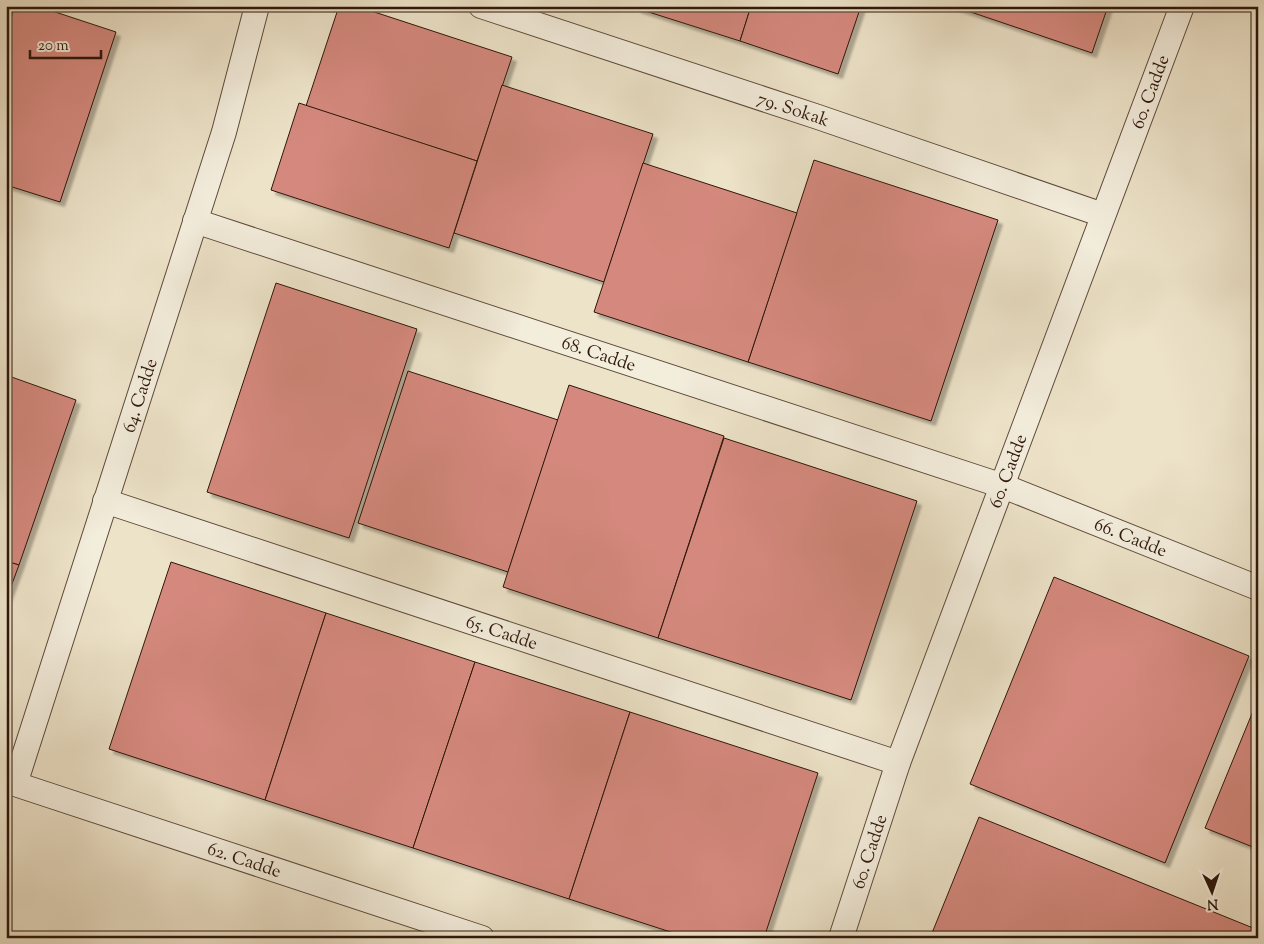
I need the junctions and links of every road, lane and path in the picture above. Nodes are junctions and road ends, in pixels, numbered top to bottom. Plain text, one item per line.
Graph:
1 (257, 6) edge
2 (481, 6) edge
3 (1182, 6) edge
4 (1103, 215) junction
5 (195, 221) junction
6 (1003, 486) junction
7 (106, 502) junction
8 (1258, 588) edge
9 (898, 763) junction
10 (11, 782) edge
11 (482, 938) edge
12 (841, 938) edge

1 - 5 street, 64. Cadde
2 - 4 street, 79. Sokak
3 - 4 street, 60. Cadde
4 - 6 street, 60. Cadde
5 - 6 street, 68. Cadde
5 - 7 street, 64. Cadde
6 - 8 street, 66. Cadde
6 - 9 street, 60. Cadde
7 - 9 street, 65. Cadde
7 - 10 street, 64. Cadde
9 - 12 street, 60. Cadde
10 - 11 street, 62. Cadde

